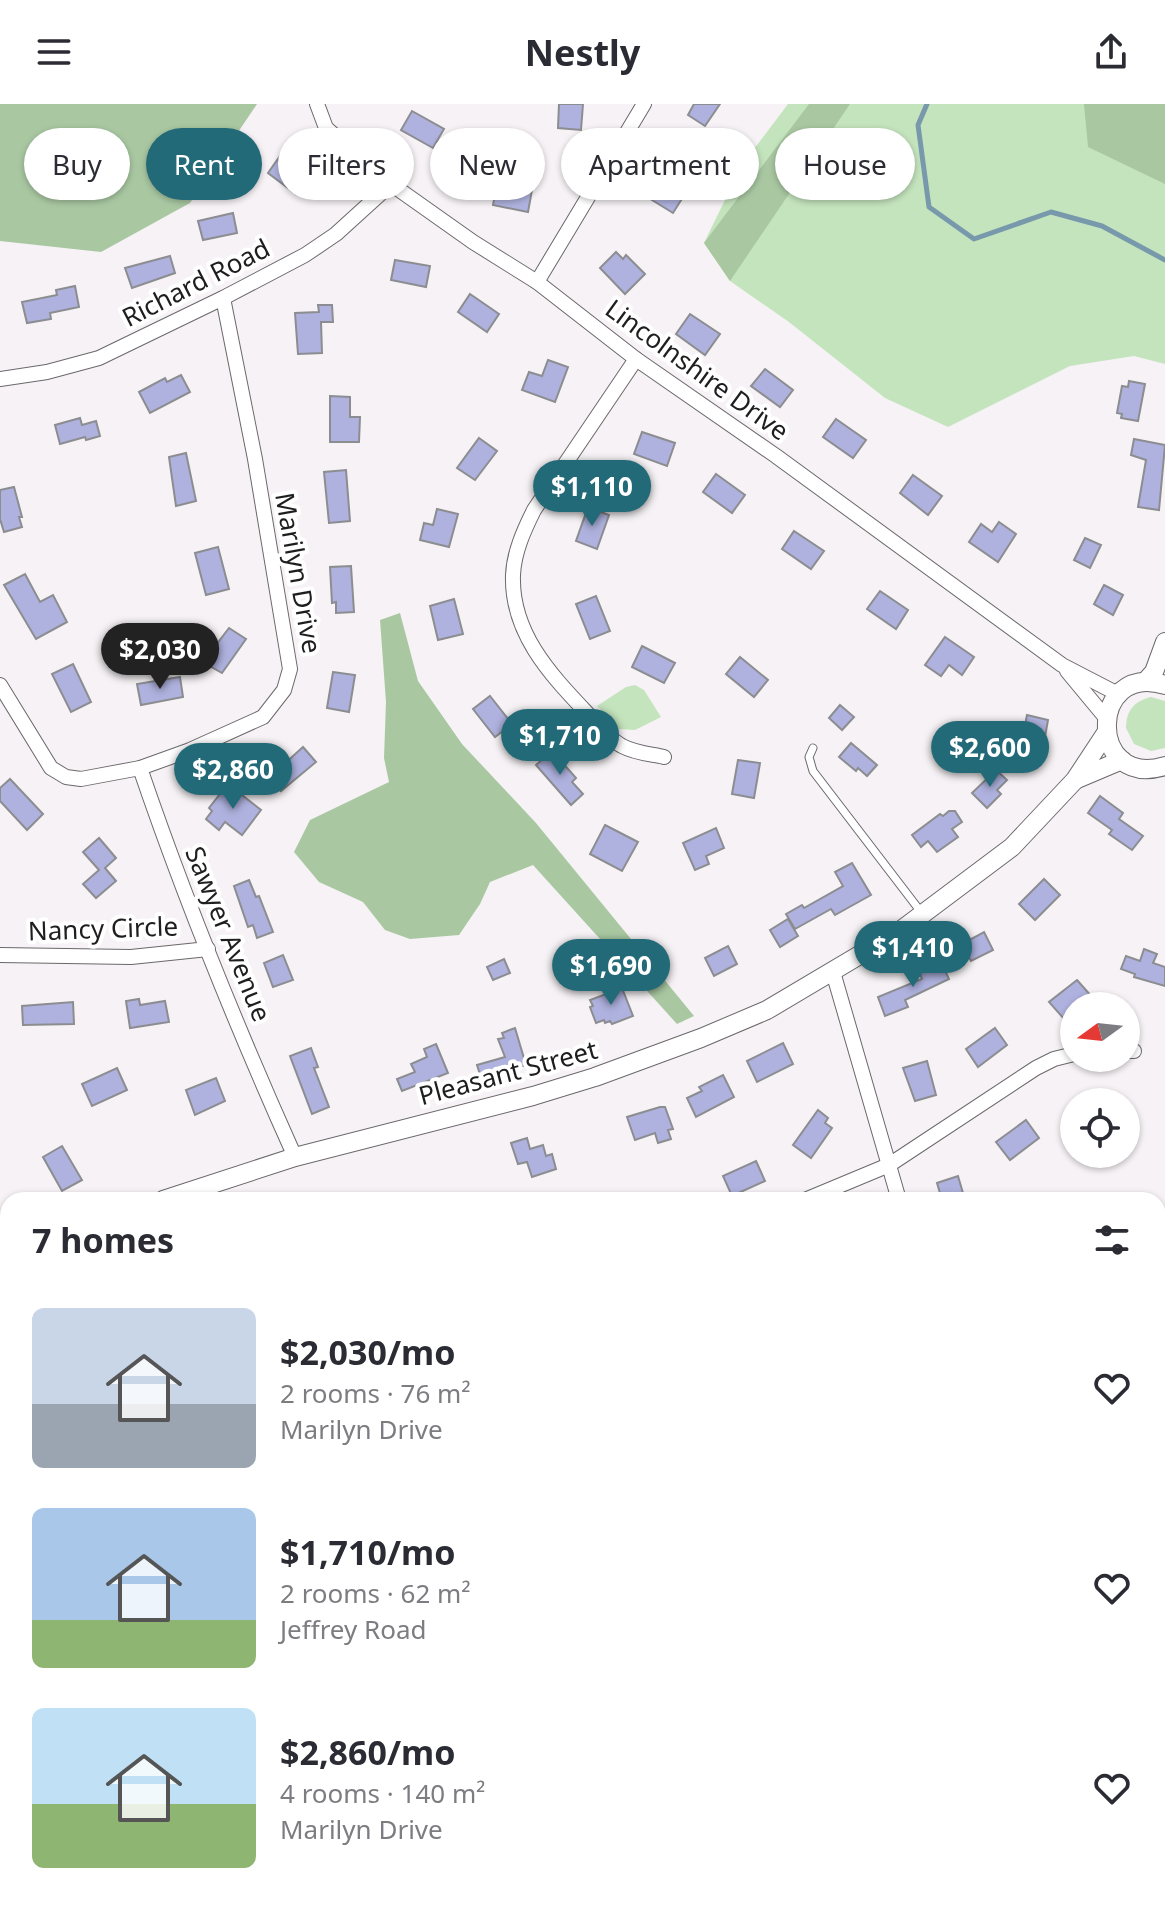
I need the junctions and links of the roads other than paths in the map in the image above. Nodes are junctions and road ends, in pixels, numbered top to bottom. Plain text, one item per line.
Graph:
1 (317, 104) edge
2 (644, 104) edge
3 (326, 128) edge
4 (373, 200) edge
5 (414, 200) edge
6 (537, 282) junction
7 (223, 298) junction
8 (636, 359) junction
9 (0, 379) edge
10 (1165, 642) edge
11 (1062, 665) junction
12 (1156, 683) edge
13 (0, 685) edge
14 (1118, 694) junction
15 (1106, 725) junction
16 (813, 748) dead end
17 (664, 757) dead end
18 (1122, 760) junction
19 (1165, 766) edge
20 (140, 768) junction
21 (1141, 769) junction
22 (1075, 780) junction
23 (1165, 780) edge
24 (923, 914) junction
25 (208, 949) junction
26 (0, 955) edge
27 (833, 972) junction
28 (1060, 1058) edge
29 (295, 1157) junction
30 (889, 1165) junction
31 (188, 1192) edge
32 (824, 1192) edge
33 (897, 1192) edge

1 - 3 street, Lincolnshire Drive
2 - 6 street
4 - 7 street, Richard Road
5 - 6 street, Lincolnshire Drive
6 - 8 street, Lincolnshire Drive
7 - 9 street, Richard Road
7 - 20 street, Marilyn Drive
8 - 11 street, Lincolnshire Drive
8 - 17 street
10 - 12 main road
11 - 14 street, Lincolnshire Drive
11 - 15 street, Lincolnshire Drive
12 - 14 main road
13 - 20 street
14 - 15 main road, Pleasant Street
15 - 18 main road
15 - 22 main road, Pleasant Street
16 - 24 lane
18 - 21 main road
18 - 22 main road, Pleasant Street
19 - 21 main road
20 - 25 street, Sawyer Avenue
21 - 23 main road
22 - 24 main road, Pleasant Street
24 - 27 main road, Pleasant Street
25 - 26 street, Nancy Circle
25 - 29 street, Sawyer Avenue
27 - 29 main road, Pleasant Street
27 - 30 street
28 - 30 street
29 - 31 main road, Pleasant Street
30 - 32 street
30 - 33 street

